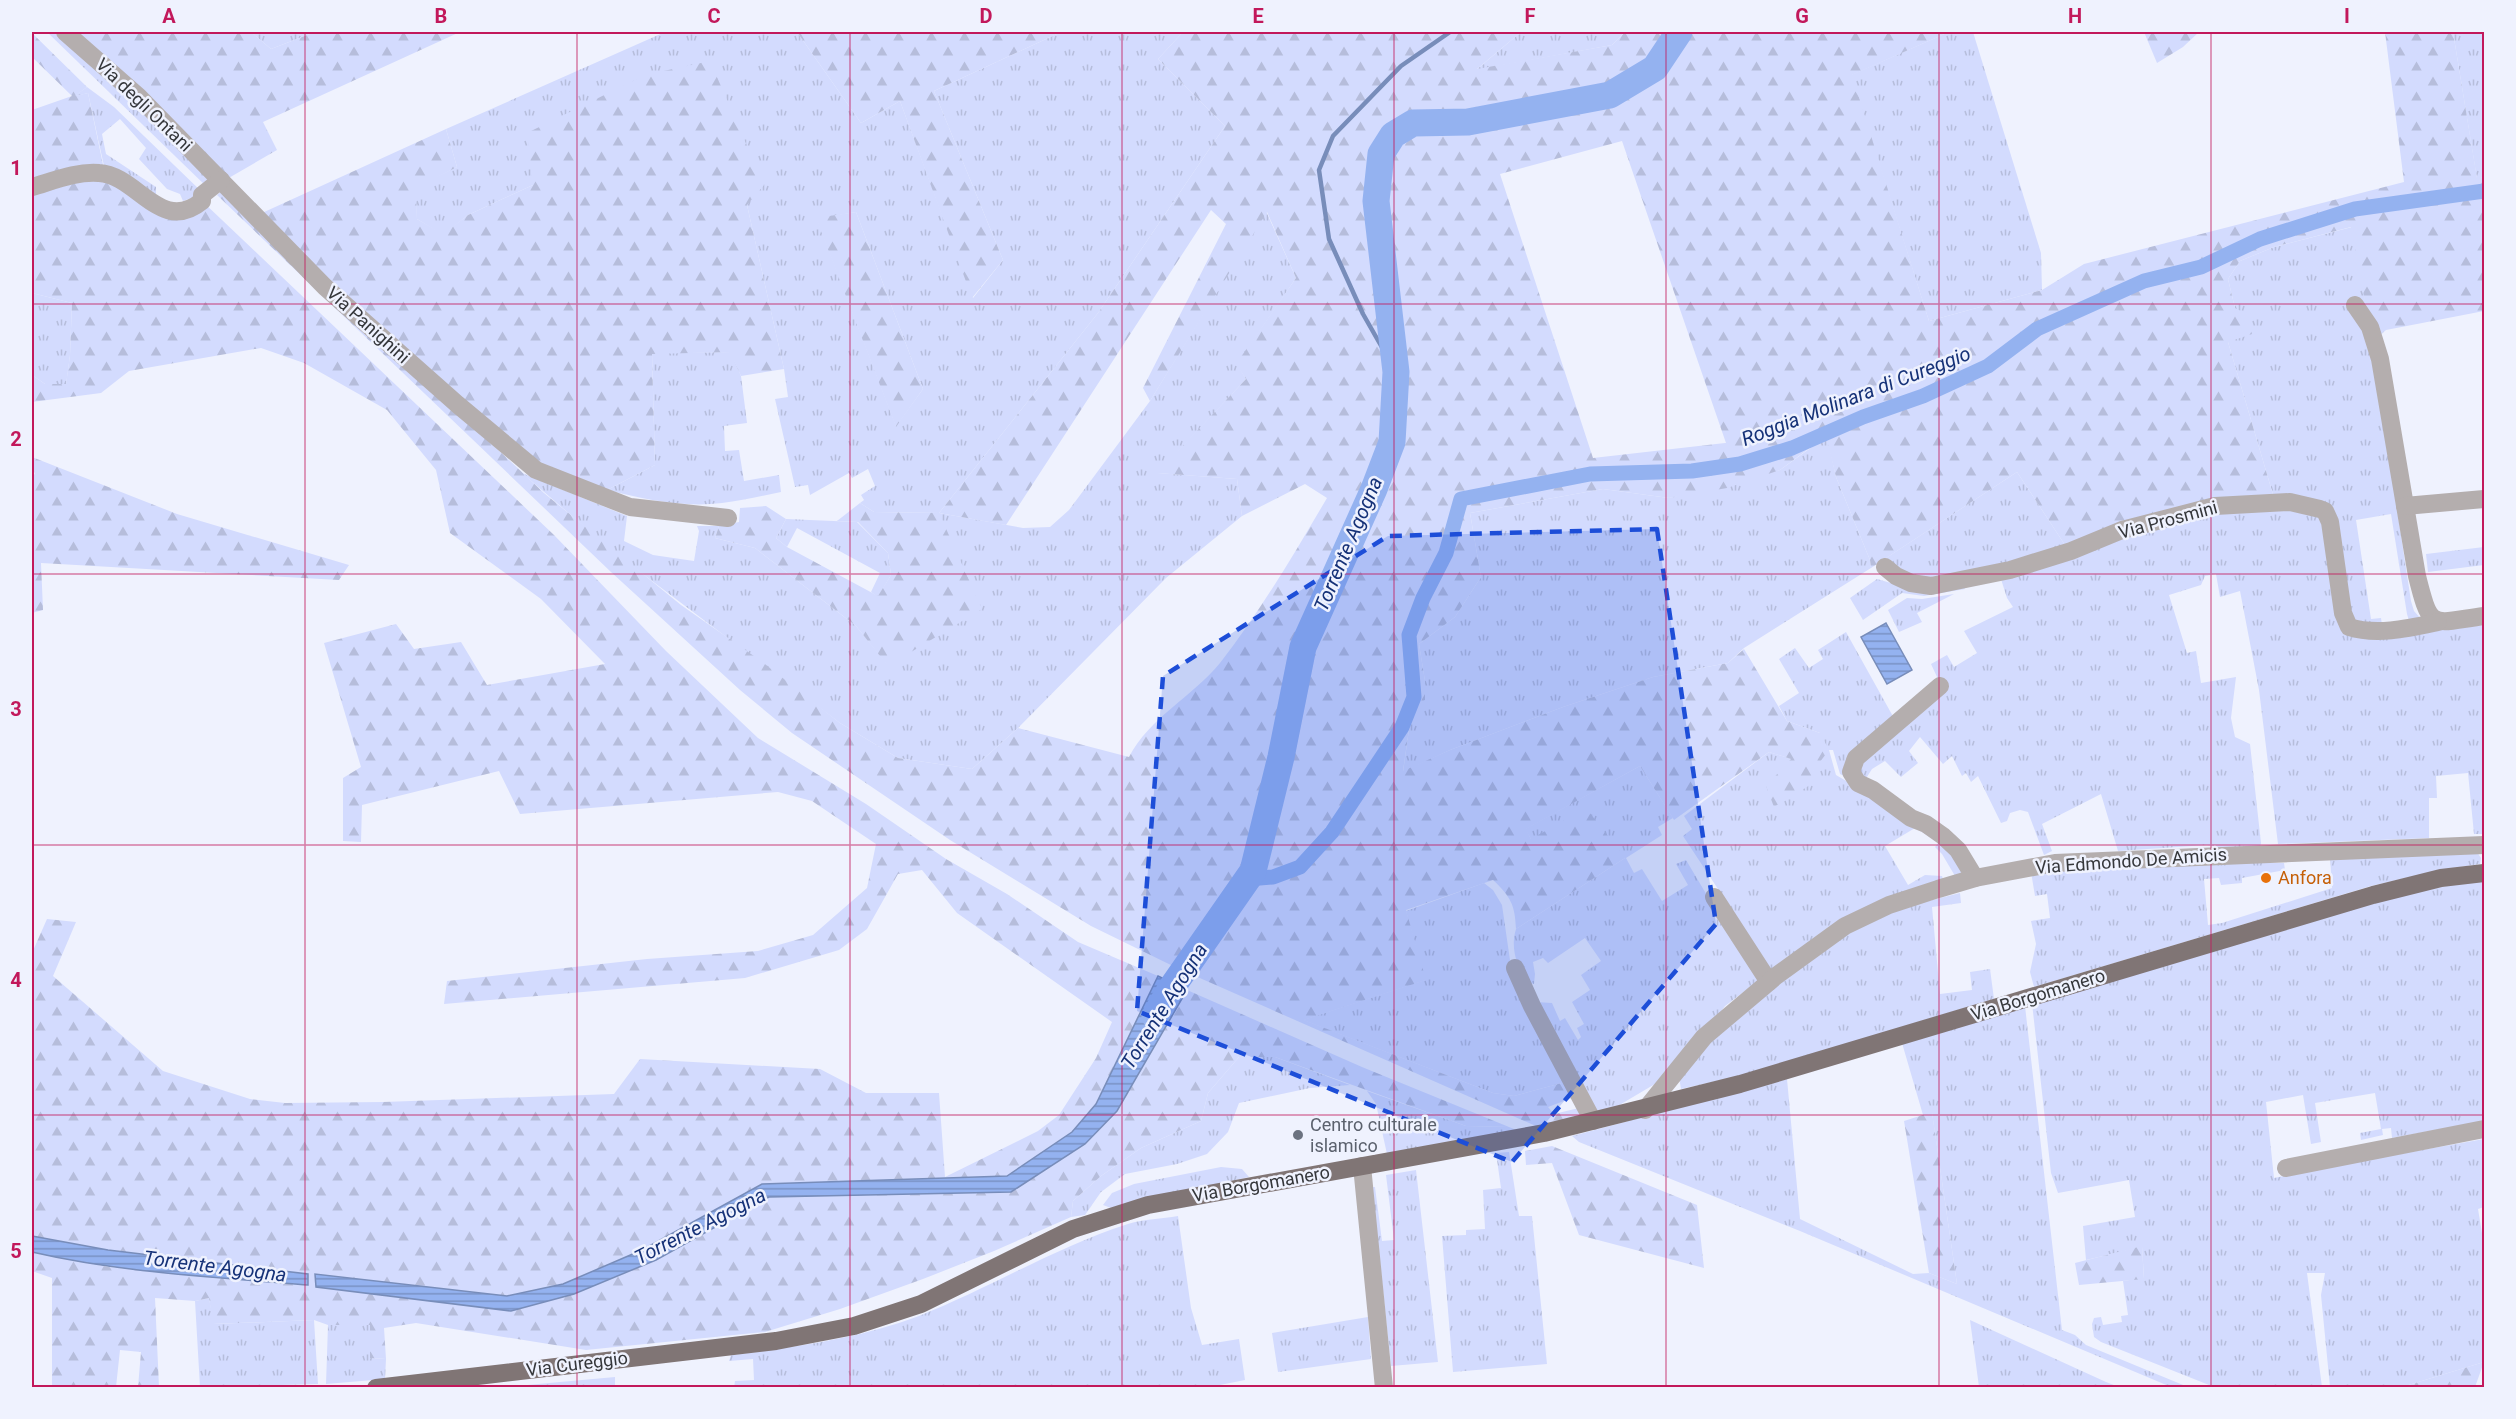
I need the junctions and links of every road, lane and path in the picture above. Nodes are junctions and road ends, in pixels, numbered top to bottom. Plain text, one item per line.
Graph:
1 (65, 32) edge
2 (221, 180) junction
3 (32, 187) edge
4 (2355, 305) dead end
5 (2484, 499) edge
6 (2405, 506) junction
7 (728, 518) dead end
8 (1885, 567) dead end
9 (2484, 616) edge
10 (2438, 622) junction
11 (1940, 686) dead end
12 (2484, 845) edge
13 (2484, 873) edge
14 (1975, 878) junction
15 (1714, 897) dead end
16 (1515, 968) dead end
17 (1769, 982) junction
18 (1645, 1110) junction
19 (1593, 1121) junction
20 (2484, 1129) edge
21 (1362, 1166) junction
22 (2286, 1168) dead end
23 (706, 1348) joint
24 (376, 1388) edge
25 (1384, 1388) edge

1 - 2 street, Via degli Ontani
2 - 3 street
2 - 7 street, Via Panighini
4 - 6 street
5 - 6 street
6 - 10 street
8 - 10 street, Via Prosmini
9 - 10 street, Via Prosmini
11 - 14 street
12 - 14 street, Via Edmondo De Amicis
13 - 18 main road, Via Borgomanero
14 - 17 street, Via Edmondo De Amicis
15 - 17 street
16 - 19 street
17 - 18 street, Via Edmondo De Amicis
18 - 19 main road, Via Borgomanero
19 - 21 main road, Via Borgomanero
20 - 22 street
21 - 23 main road, Via Borgomanero
21 - 25 street
23 - 24 main road, Via Cureggio

